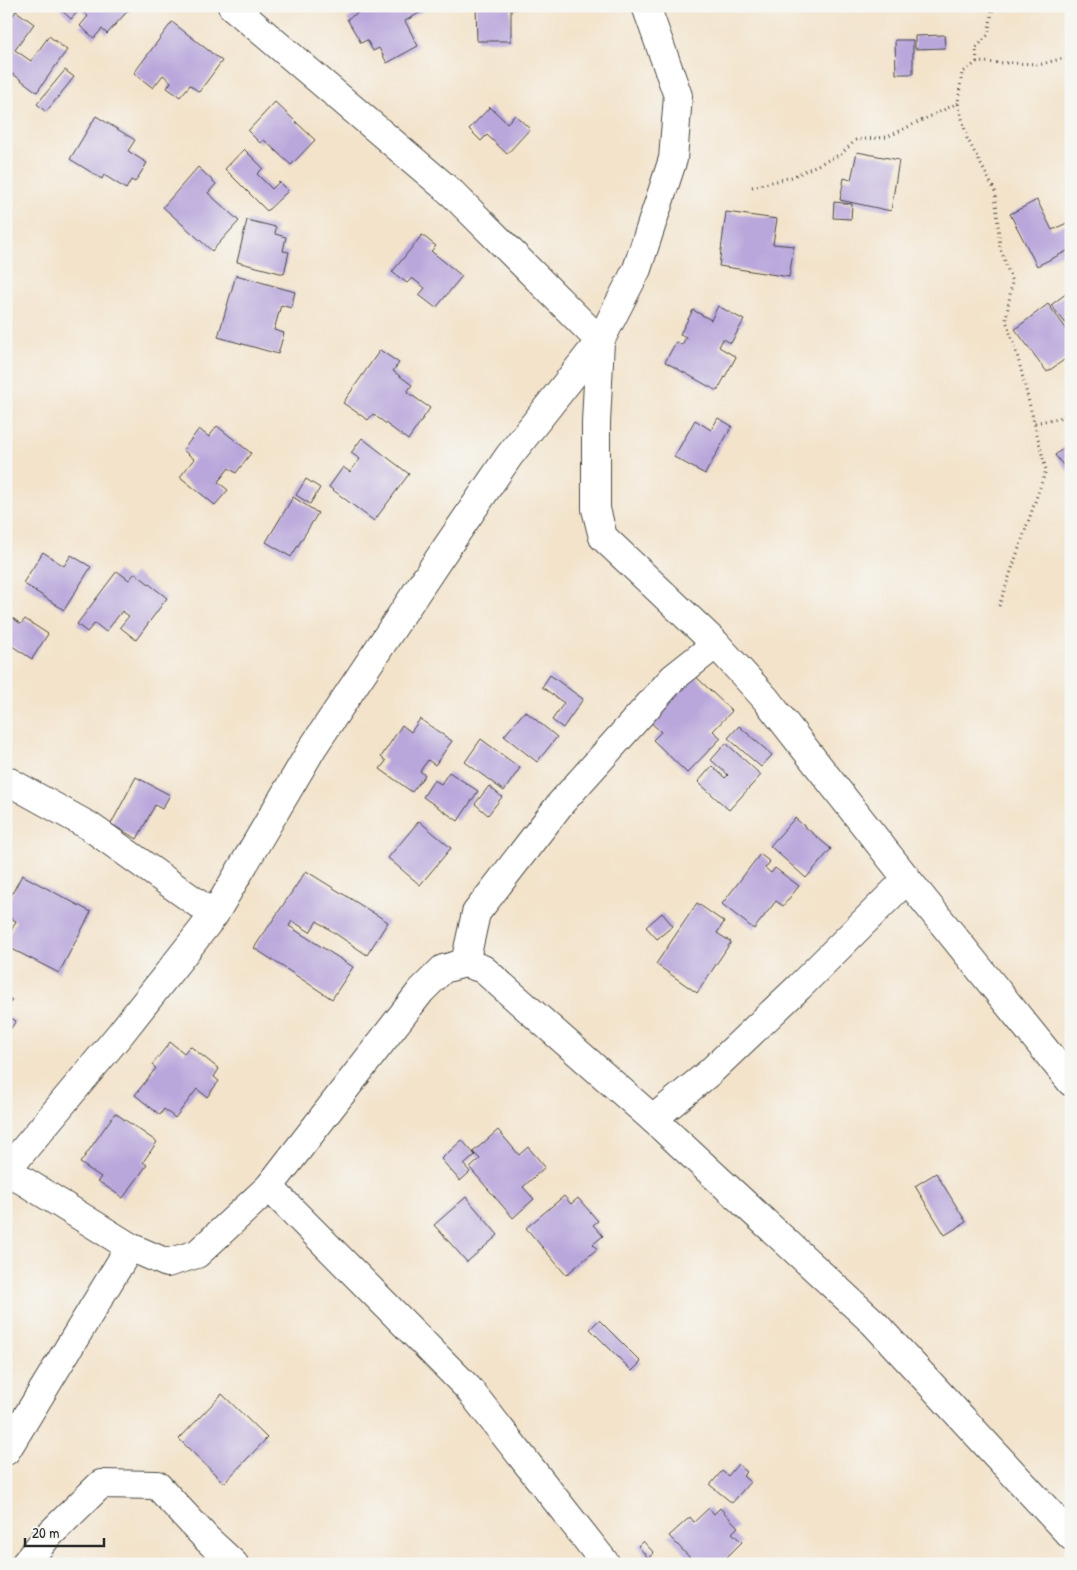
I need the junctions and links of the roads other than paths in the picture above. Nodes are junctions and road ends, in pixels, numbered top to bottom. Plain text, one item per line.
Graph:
1 (232, 6) edge
2 (646, 6) edge
3 (600, 341) junction
4 (716, 644) junction
5 (6, 780) edge
6 (907, 879) junction
7 (214, 915) junction
8 (465, 963) junction
9 (1071, 1082) edge
10 (653, 1118) junction
11 (7, 1170) edge
12 (269, 1187) junction
13 (130, 1247) junction
14 (6, 1451) edge
15 (1071, 1536) edge
16 (26, 1564) edge
17 (234, 1564) edge
18 (606, 1564) edge

1 - 3 street
2 - 3 street
3 - 4 street
3 - 7 street
4 - 6 street
4 - 8 street
5 - 7 street
6 - 9 street
6 - 10 street
7 - 11 street
8 - 10 street
8 - 12 street
10 - 15 street
11 - 13 street
12 - 13 street
12 - 18 street
13 - 14 street
16 - 17 street

